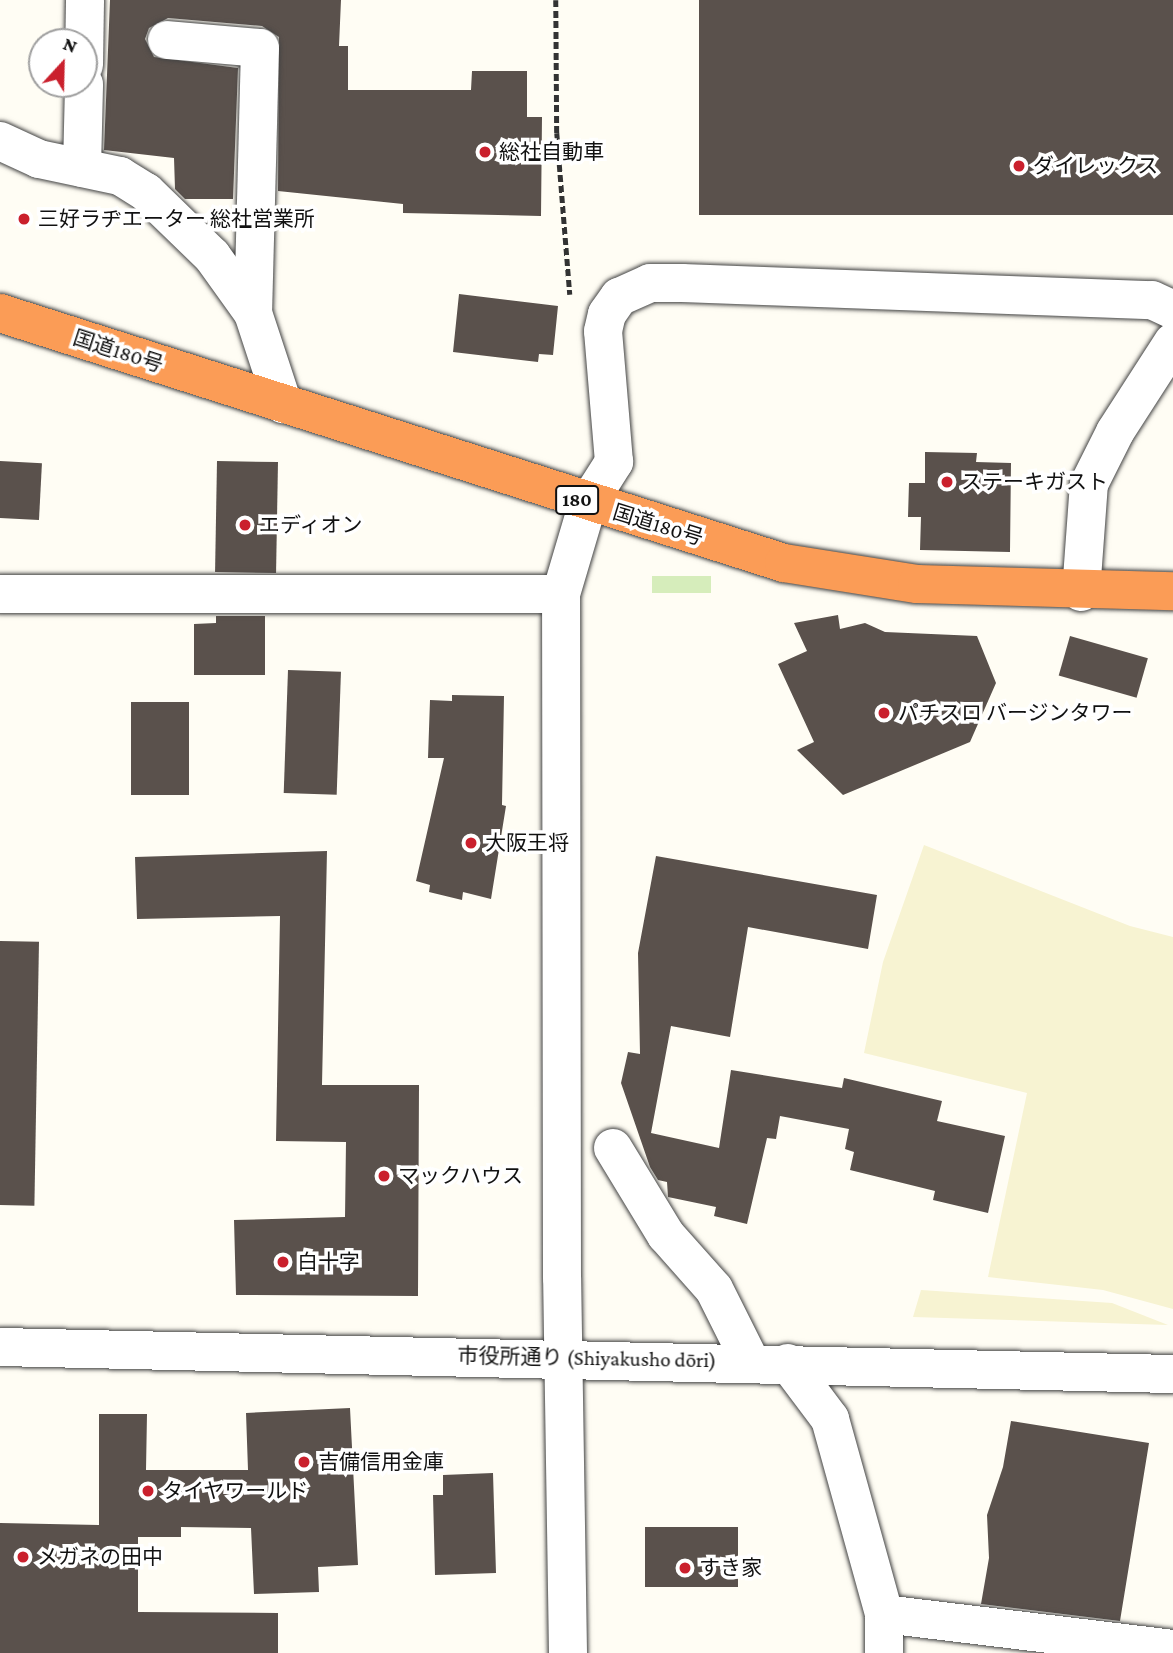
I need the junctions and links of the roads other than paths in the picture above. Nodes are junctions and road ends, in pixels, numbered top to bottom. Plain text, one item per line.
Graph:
1 (85, 0) edge
2 (85, 28) edge
3 (167, 40) dead end
4 (84, 98) edge
5 (0, 141) edge
6 (82, 168) junction
7 (1173, 310) edge
8 (0, 313) edge
9 (253, 313) junction
10 (1173, 342) edge
11 (283, 404) junction
12 (588, 503) junction
13 (1173, 591) edge
14 (1081, 592) junction
15 (0, 594) edge
16 (561, 594) junction
17 (613, 1149) dead end
18 (0, 1347) edge
19 (563, 1357) junction
20 (769, 1363) junction
21 (1173, 1374) edge
22 (884, 1614) junction
23 (1173, 1649) edge
24 (568, 1653) edge
25 (884, 1653) edge

1 - 2 street
3 - 9 street
4 - 6 street
5 - 6 street
6 - 9 street
7 - 12 street
8 - 11 highway, 国道180号 / 180
9 - 11 street
10 - 14 street
11 - 12 highway, 国道180号 / 180
12 - 14 highway, 国道180号 / 180
12 - 16 street
13 - 14 highway, 国道180号 / 180
15 - 16 street
16 - 19 street
17 - 20 street
18 - 19 street, 市役所通り (Shiyakusho dōri)
19 - 20 street, 市役所通り (Shiyakusho dōri)
19 - 24 street
20 - 21 street, 市役所通り (Shiyakusho dōri)
20 - 22 street
22 - 23 street
22 - 25 street

